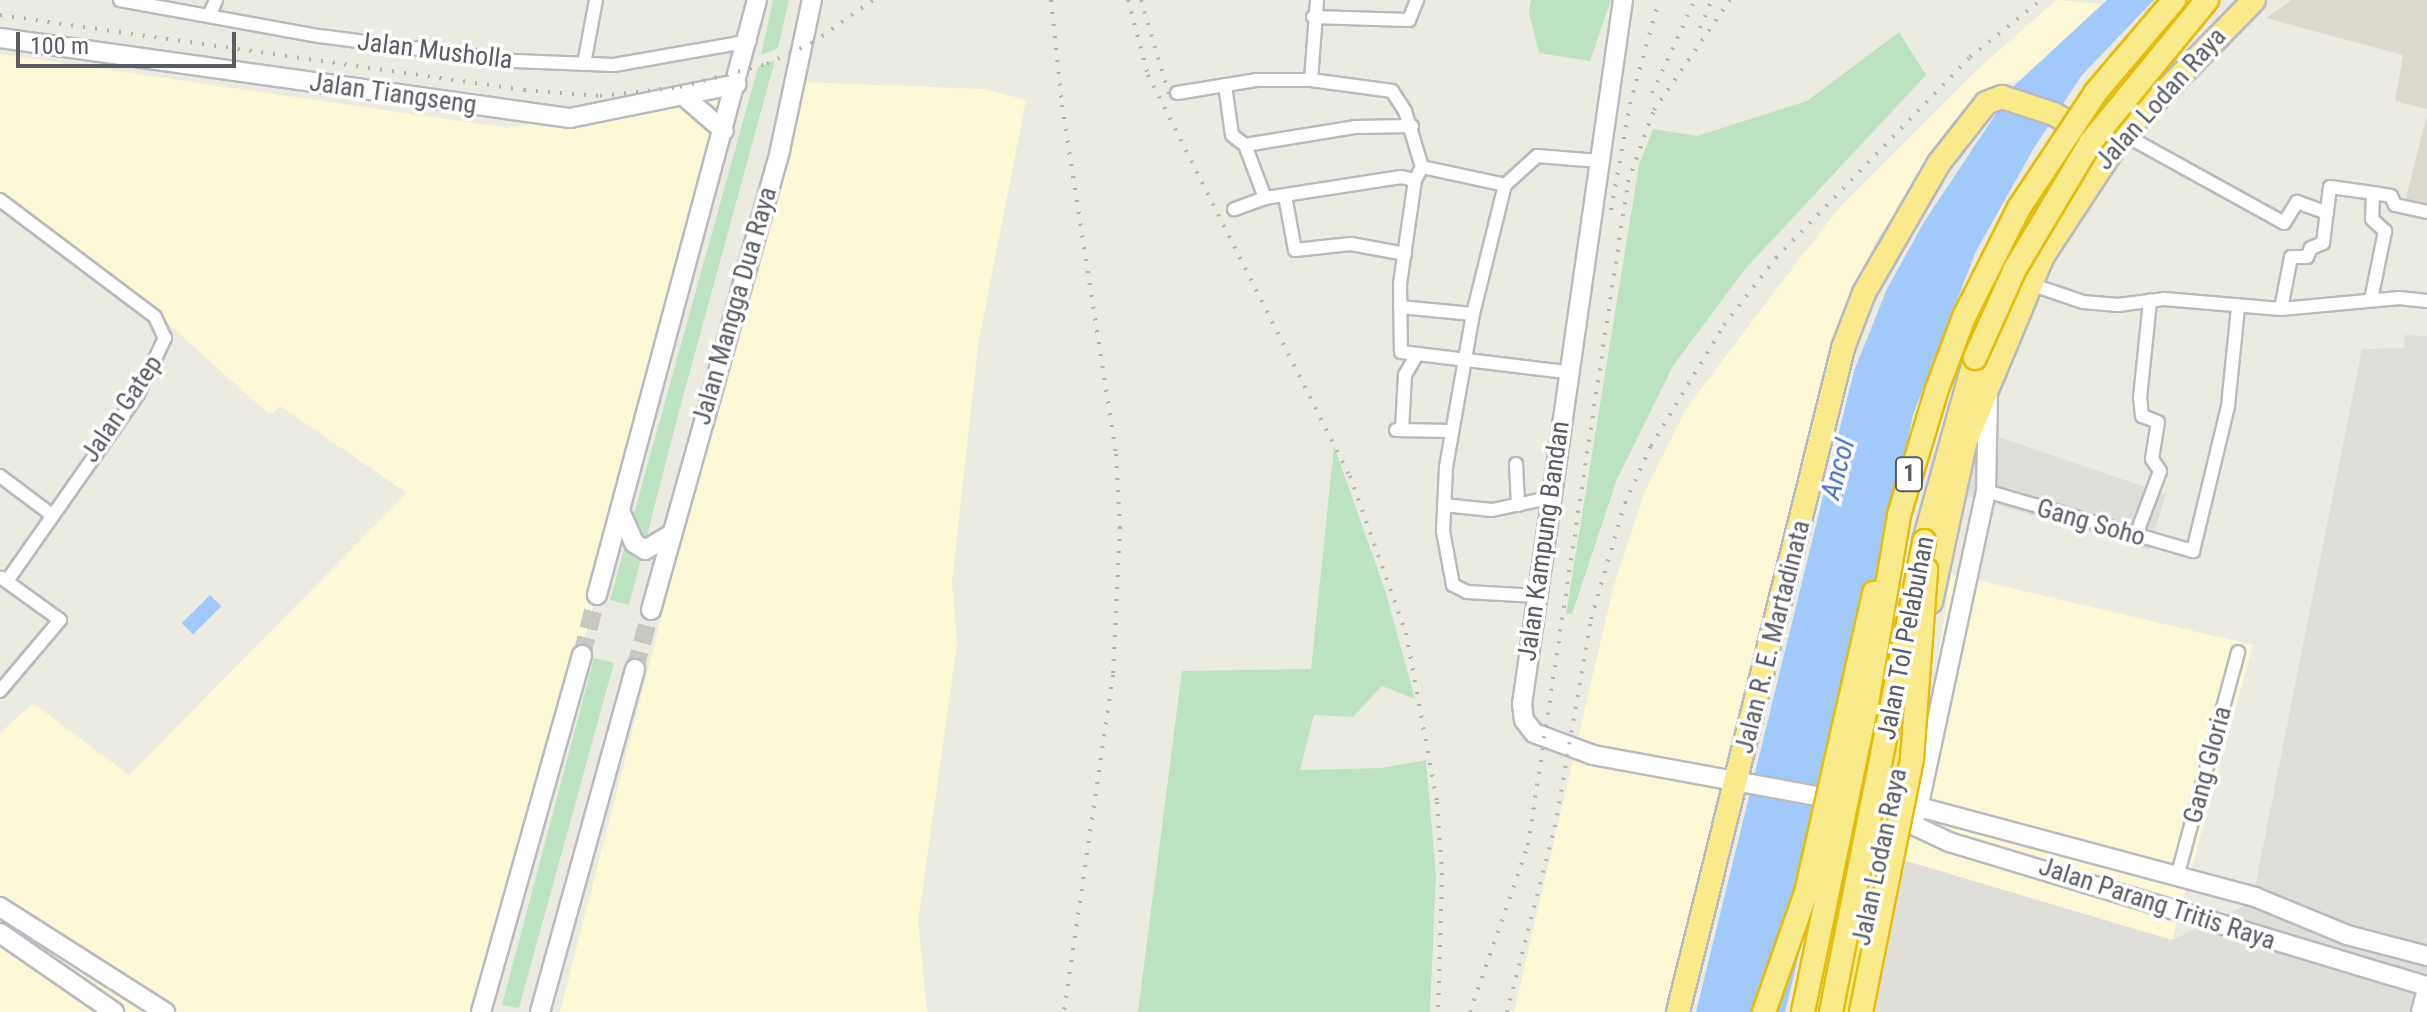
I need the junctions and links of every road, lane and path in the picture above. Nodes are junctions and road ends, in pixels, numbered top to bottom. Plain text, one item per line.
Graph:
1 (120, 0) edge
2 (216, 0) edge
3 (596, 0) edge
4 (757, 0) edge
5 (812, 0) edge
6 (1317, 0) edge
7 (1417, 0) edge
8 (1623, 0) edge
9 (2174, 0) edge
10 (2207, 0) edge
11 (2254, 0) edge
12 (209, 16) junction
13 (1313, 17) junction
14 (0, 38) edge
15 (750, 41) junction
16 (584, 64) junction
17 (1311, 80) junction
18 (737, 84) junction
19 (1225, 85) junction
20 (1177, 93) dead end
21 (686, 98) junction
22 (1412, 126) junction
23 (724, 131) junction
24 (2112, 141) junction
25 (1245, 145) junction
26 (1599, 161) junction
27 (1422, 167) junction
28 (1415, 180) junction
29 (1505, 185) junction
30 (2373, 193) junction
31 (1285, 196) junction
32 (1265, 198) junction
33 (0, 200) edge
34 (1234, 209) dead end
35 (2427, 212) edge
36 (2327, 213) junction
37 (1405, 254) junction
38 (2030, 284) junction
39 (2371, 300) junction
40 (2150, 301) junction
41 (2427, 301) edge
42 (1400, 307) junction
43 (2238, 308) junction
44 (2281, 309) junction
45 (1473, 314) junction
46 (1417, 354) junction
47 (1464, 359) junction
48 (1566, 372) junction
49 (1990, 375) junction
50 (1452, 431) junction
51 (1516, 464) dead end
52 (0, 476) edge
53 (1986, 491) junction
54 (1549, 498) junction
55 (1444, 505) junction
56 (1518, 505) junction
57 (620, 511) junction
58 (52, 515) junction
59 (1899, 515) junction
60 (672, 534) junction
61 (2136, 535) junction
62 (1924, 541) junction
63 (4, 579) edge
64 (597, 595) tunnel mouth
65 (1537, 596) junction
66 (651, 610) tunnel mouth
67 (2238, 652) dead end
68 (582, 655) tunnel mouth
69 (635, 669) tunnel mouth
70 (0, 691) edge
71 (1742, 784) junction
72 (1919, 804) junction
73 (1886, 807) junction
74 (1914, 827) junction
75 (2177, 877) junction
76 (0, 907) edge
77 (0, 933) edge
78 (2399, 950) junction
79 (2427, 956) edge
80 (2389, 978) junction
81 (2425, 996) edge
82 (114, 1012) edge
83 (165, 1012) edge
84 (481, 1012) edge
85 (540, 1012) edge
86 (1678, 1012) edge
87 (1764, 1012) edge
88 (1803, 1012) edge
89 (1831, 1012) edge
90 (1848, 1012) edge
91 (1861, 1012) edge

1 - 12 street, Jalan Musholla
2 - 12 street
3 - 16 street
4 - 15 street
5 - 60 street, Jalan Mangga Dua Raya
6 - 13 street
7 - 13 street
8 - 26 street, Jalan Kampung Bandan
9 - 59 highway, Jalan Tol Pelabuhan / 1, bridge
10 - 62 highway, Jalan Tol Pelabuhan / 1, bridge
11 - 24 highway, Jalan Lodan Raya / 1
12 - 16 street, Jalan Musholla
13 - 17 street
14 - 21 street, Jalan Tiangseng
15 - 16 street, Jalan Musholla
15 - 18 street
17 - 19 street
17 - 22 street
18 - 21 street, Jalan Tiangseng
18 - 23 street
19 - 20 street
19 - 25 street
21 - 23 street
22 - 25 street
22 - 27 street
23 - 57 street
24 - 36 street
24 - 38 highway, Jalan Lodan Raya / 1
24 - 71 highway, Jalan R. E. Martadinata, bridge
25 - 32 street
26 - 29 street
26 - 48 street, Jalan Kampung Bandan
27 - 28 street
27 - 29 street
28 - 31 street
28 - 37 street
29 - 45 street
30 - 35 street
30 - 36 street
30 - 39 street
31 - 32 street
31 - 37 street
32 - 34 street
33 - 58 street, Jalan Gatep
36 - 44 street
37 - 42 street
38 - 40 street
38 - 49 highway, Jalan Lodan Raya / 1
39 - 41 street
39 - 44 street
40 - 43 street
40 - 61 street
42 - 45 street
42 - 46 street
43 - 44 street
43 - 61 street, Gang Soho
45 - 47 street
46 - 47 street
46 - 50 street
47 - 48 street
47 - 50 street
48 - 54 street, Jalan Kampung Bandan
49 - 53 street, Jalan Lodan Raya
49 - 73 highway, Jalan Lodan Raya / 1
50 - 55 street
51 - 56 street
52 - 58 street
53 - 61 street, Gang Soho
53 - 72 street, Jalan Lodan Raya
54 - 56 street
54 - 65 street, Jalan Kampung Bandan
55 - 56 street
55 - 65 street
57 - 60 street
57 - 64 street
58 - 63 street, Jalan Gatep
59 - 87 highway, bridge
59 - 88 highway, Jalan Tol Pelabuhan / 1, bridge
60 - 66 street, Jalan Mangga Dua Raya
62 - 89 highway, Jalan Tol Pelabuhan / 1, bridge
62 - 91 highway, bridge
63 - 70 street
65 - 71 street, Jalan Kampung Bandan
67 - 75 street, Gang Gloria
68 - 84 street
69 - 85 street
71 - 73 street, Jalan Kampung Bandan
71 - 86 highway, Jalan R. E. Martadinata
72 - 73 street, Jalan Parang Tritis Raya
72 - 74 street, Jalan Lodan Raya
72 - 75 street, Jalan Parang Tritis Raya
73 - 74 street, Jalan Parang Tritis Raya
73 - 90 highway, Jalan Lodan Raya / 1
74 - 80 street, Jalan Parang Tritis Raya
75 - 78 street, Jalan Parang Tritis Raya
76 - 83 street
77 - 82 street
78 - 79 street, Jalan Parang Tritis Raya
78 - 80 street
80 - 81 street, Jalan Parang Tritis Raya

